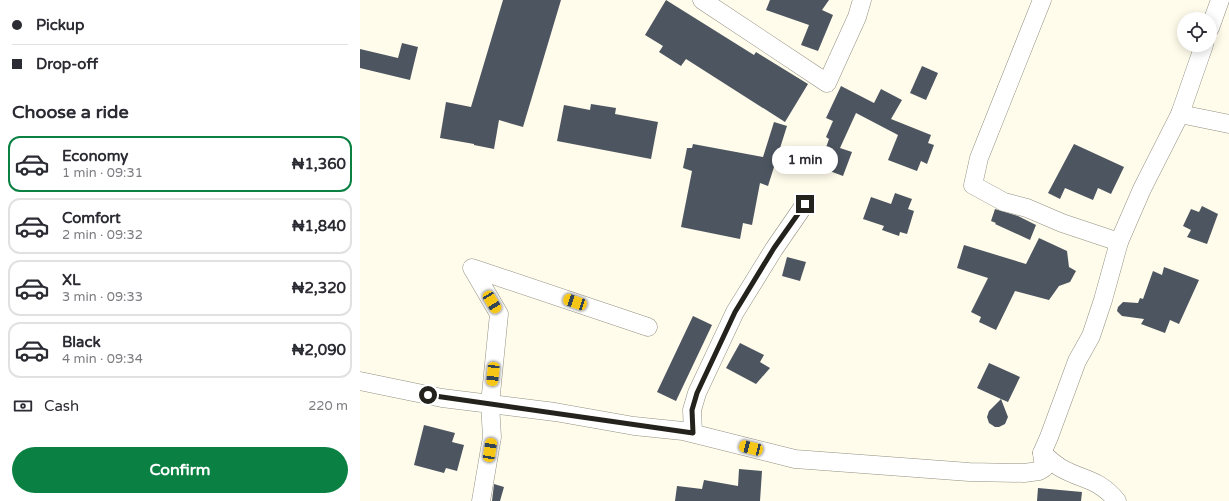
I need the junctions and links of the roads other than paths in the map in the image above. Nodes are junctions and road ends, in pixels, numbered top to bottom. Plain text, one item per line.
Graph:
1 (702, 0) edge
2 (862, 0) edge
3 (1042, 0) edge
4 (1220, 0) edge
5 (1216, 12) edge
6 (1202, 52) edge
7 (1180, 114) junction
8 (1229, 124) edge
9 (805, 204) dead end
10 (1119, 242) junction
11 (648, 328) dead end
12 (360, 380) edge
13 (490, 404) junction
14 (693, 433) junction
15 (1049, 463) junction
16 (481, 501) edge
17 (1117, 501) edge

1 - 2 street
3 - 10 street
4 - 5 street
6 - 7 street
7 - 8 street
7 - 10 street
9 - 14 street
10 - 15 street
11 - 13 street
12 - 13 street
13 - 14 street
13 - 16 street
14 - 15 street
15 - 17 street

